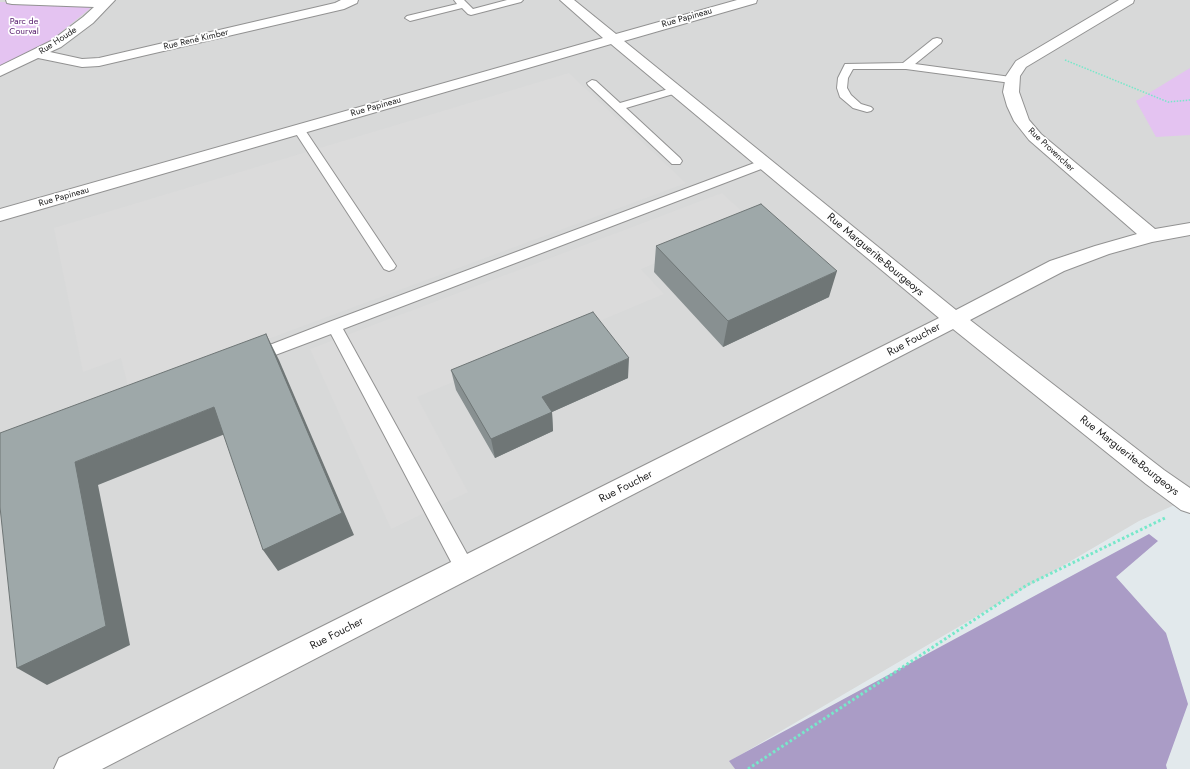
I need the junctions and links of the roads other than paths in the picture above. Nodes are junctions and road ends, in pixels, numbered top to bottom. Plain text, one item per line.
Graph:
1 (12, 0) edge
2 (352, 0) edge
3 (518, 0) edge
4 (566, 0) edge
5 (752, 0) edge
6 (1128, 0) edge
7 (107, 2) edge
8 (462, 3) edge
9 (410, 18) dead end
10 (615, 39) junction
11 (937, 41) dead end
12 (37, 54) junction
13 (906, 66) junction
14 (0, 72) edge
15 (1011, 80) junction
16 (592, 83) dead end
17 (676, 90) junction
18 (618, 107) junction
19 (867, 109) dead end
20 (299, 129) junction
21 (676, 161) dead end
22 (765, 163) junction
23 (0, 215) edge
24 (1190, 230) edge
25 (1151, 236) junction
26 (389, 266) dead end
27 (954, 319) junction
28 (334, 326) junction
29 (245, 360) edge
30 (1190, 502) edge
31 (465, 569) junction
32 (70, 769) edge

1 - 7 street
2 - 12 street, Rue René Kimber
3 - 8 lane
4 - 10 street, Rue Marguerite-Bourgeoys
5 - 10 street, Rue Papineau
6 - 15 street
7 - 12 street, Rue Houde
8 - 9 lane
10 - 17 street, Rue Marguerite-Bourgeoys
10 - 20 street, Rue Papineau
11 - 13 lane
12 - 14 street, Rue Houde
13 - 15 lane
13 - 19 lane
15 - 25 street, Rue Provencher
16 - 18 lane
17 - 18 lane
17 - 22 street, Rue Marguerite-Bourgeoys
18 - 21 lane
20 - 23 street, Rue Papineau
20 - 26 lane
22 - 27 street, Rue Marguerite-Bourgeoys
22 - 28 lane
24 - 25 street, Rue Foucher
25 - 27 street, Rue Foucher
27 - 30 street, Rue Marguerite-Bourgeoys
27 - 31 street, Rue Foucher
28 - 29 lane
28 - 31 lane
31 - 32 street, Rue Foucher

